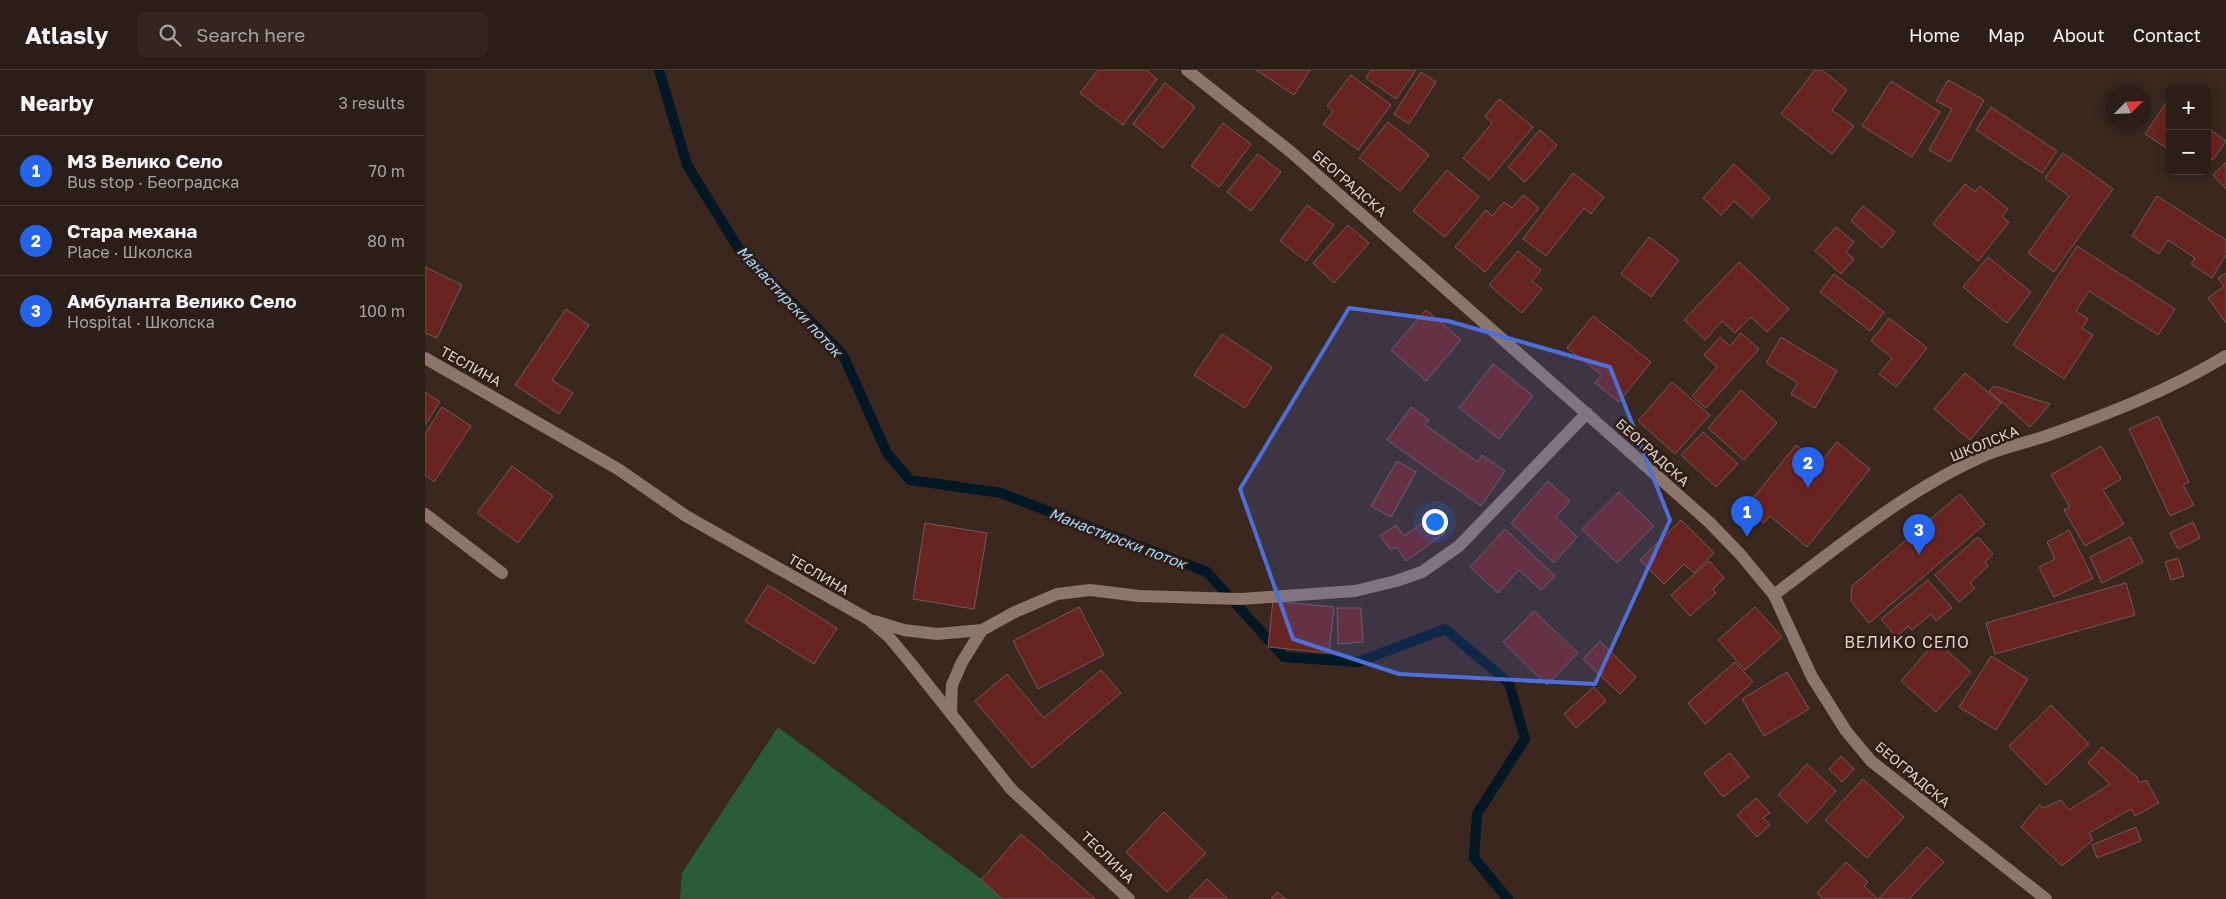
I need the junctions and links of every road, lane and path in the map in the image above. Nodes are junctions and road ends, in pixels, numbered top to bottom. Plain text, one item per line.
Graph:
1 (1187, 70) edge
2 (2226, 356) edge
3 (425, 358) edge
4 (1587, 413) junction
5 (425, 514) edge
6 (502, 573) dead end
7 (1774, 596) junction
8 (868, 619) junction
9 (982, 630) junction
10 (951, 712) junction
11 (1129, 899) edge
12 (2046, 899) edge

1 - 4 street, БЕОГРАДСКА
2 - 7 street, ШКОЛСКА
3 - 8 street, ТЕСЛИНА
4 - 7 street, БЕОГРАДСКА
4 - 9 street
5 - 6 street
7 - 12 street, БЕОГРАДСКА
8 - 9 street
8 - 10 street, ТЕСЛИНА
9 - 10 street
10 - 11 street, ТЕСЛИНА

